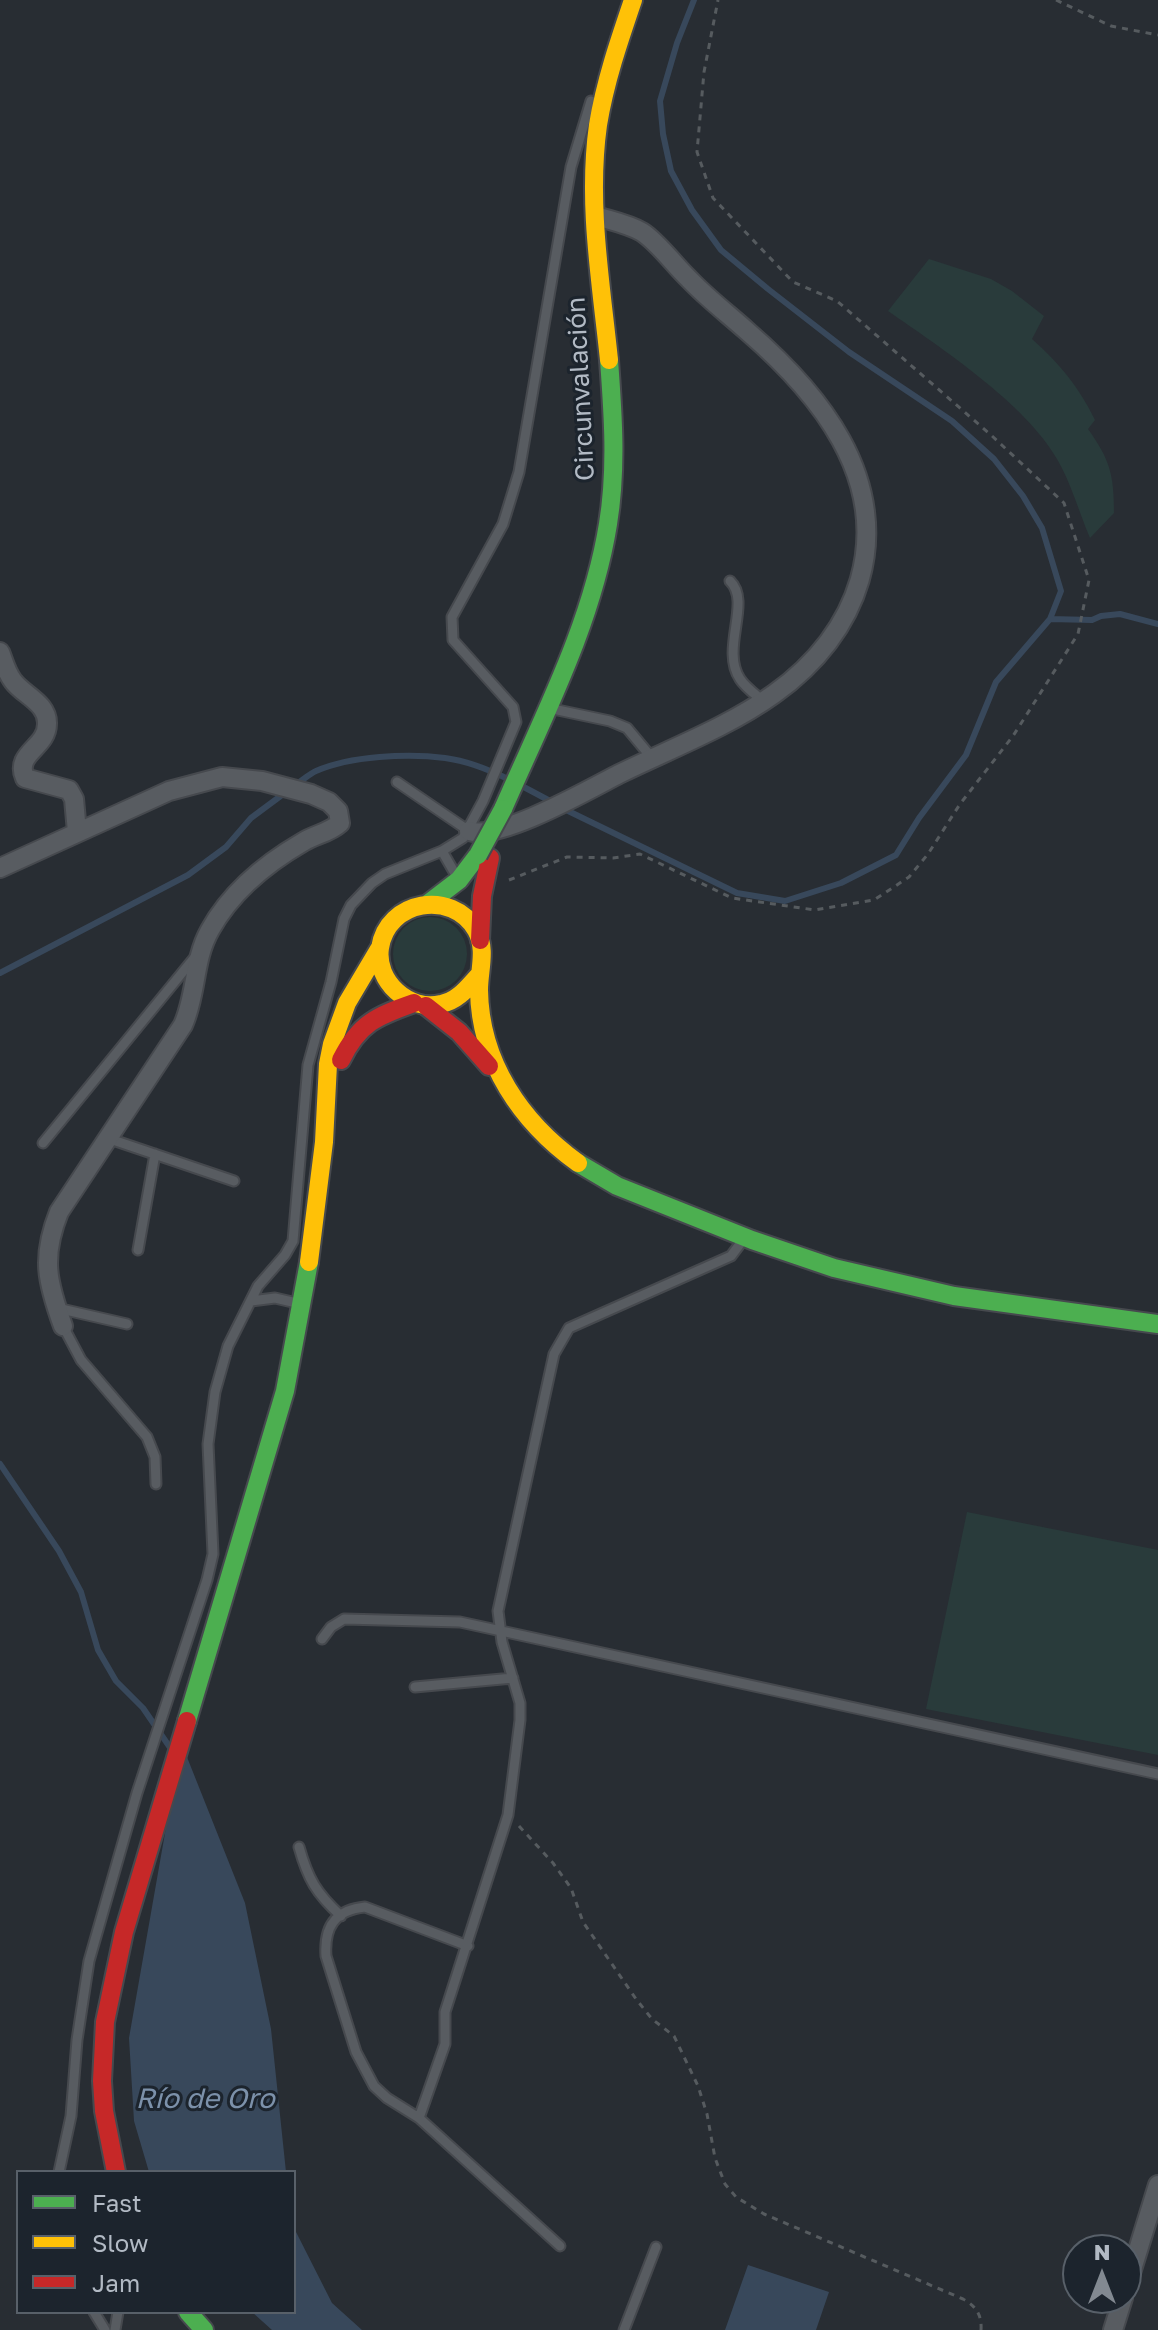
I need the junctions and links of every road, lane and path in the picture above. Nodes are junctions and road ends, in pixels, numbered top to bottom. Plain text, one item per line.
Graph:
1 (633, 0) edge
2 (1056, 0) edge
3 (1158, 35) edge
4 (618, 44) junction
5 (596, 216) junction
6 (730, 581) dead end
7 (0, 652) edge
8 (763, 701) junction
9 (544, 713) junction
10 (652, 758) junction
11 (397, 782) dead end
12 (483, 801) junction
13 (503, 809) junction
14 (469, 831) junction
15 (77, 832) junction
16 (442, 851) junction
17 (484, 856) junction
18 (0, 868) edge
19 (459, 880) junction
20 (429, 903) junction
21 (480, 940) junction
22 (203, 947) junction
23 (379, 949) junction
24 (479, 975) junction
25 (420, 1005) junction
26 (497, 1074) junction
27 (327, 1105) junction
28 (107, 1138) junction
29 (43, 1143) dead end
30 (155, 1154) junction
31 (234, 1181) dead end
32 (745, 1236) junction
33 (138, 1250) dead end
34 (251, 1301) junction
35 (304, 1305) junction
36 (56, 1308) junction
37 (127, 1324) dead end
38 (1158, 1324) edge
39 (63, 1326) joint
40 (156, 1484) dead end
41 (500, 1629) junction
42 (322, 1639) dead end
43 (513, 1678) junction
44 (415, 1687) dead end
45 (1158, 1774) edge
46 (508, 1815) junction
47 (299, 1847) dead end
48 (341, 1916) junction
49 (468, 1946) junction
50 (419, 2118) junction
51 (59, 2170) edge
52 (116, 2170) edge
53 (1158, 2185) edge
54 (1142, 2237) edge
55 (560, 2246) dead end
56 (656, 2247) dead end
57 (190, 2314) edge
58 (204, 2330) edge
59 (624, 2330) edge
60 (981, 2330) edge

1 - 4 main road, Circunvalación
2 - 3 path
4 - 5 main road, Circunvalación
4 - 12 lane
5 - 8 street
5 - 9 main road, Circunvalación
6 - 8 lane
7 - 15 street
8 - 10 street
9 - 10 lane
9 - 13 main road, Circunvalación
10 - 14 street
11 - 14 lane
12 - 13 lane
12 - 14 lane
13 - 17 main road, Circunvalación, bridge
14 - 16 lane
15 - 18 street
15 - 22 street
16 - 19 lane
16 - 34 lane
17 - 19 main road
17 - 21 main road
19 - 20 main road
20 - 21 main road
20 - 23 main road
21 - 24 main road
22 - 28 street
22 - 29 lane
23 - 25 main road
23 - 27 main road
24 - 25 main road
24 - 26 main road
25 - 26 main road
25 - 27 main road
26 - 32 main road
27 - 35 main road
28 - 30 lane
28 - 36 street
30 - 31 lane
30 - 33 lane
32 - 38 main road
32 - 41 lane
34 - 35 lane
34 - 51 lane
35 - 52 main road
36 - 37 lane
36 - 39 street
39 - 40 lane
41 - 42 lane
41 - 43 lane
41 - 45 lane
43 - 44 lane
43 - 46 lane
46 - 49 lane
46 - 60 path
47 - 48 lane
48 - 49 lane
48 - 50 lane
49 - 50 lane
50 - 55 lane
53 - 54 street
56 - 59 lane
57 - 58 main road

